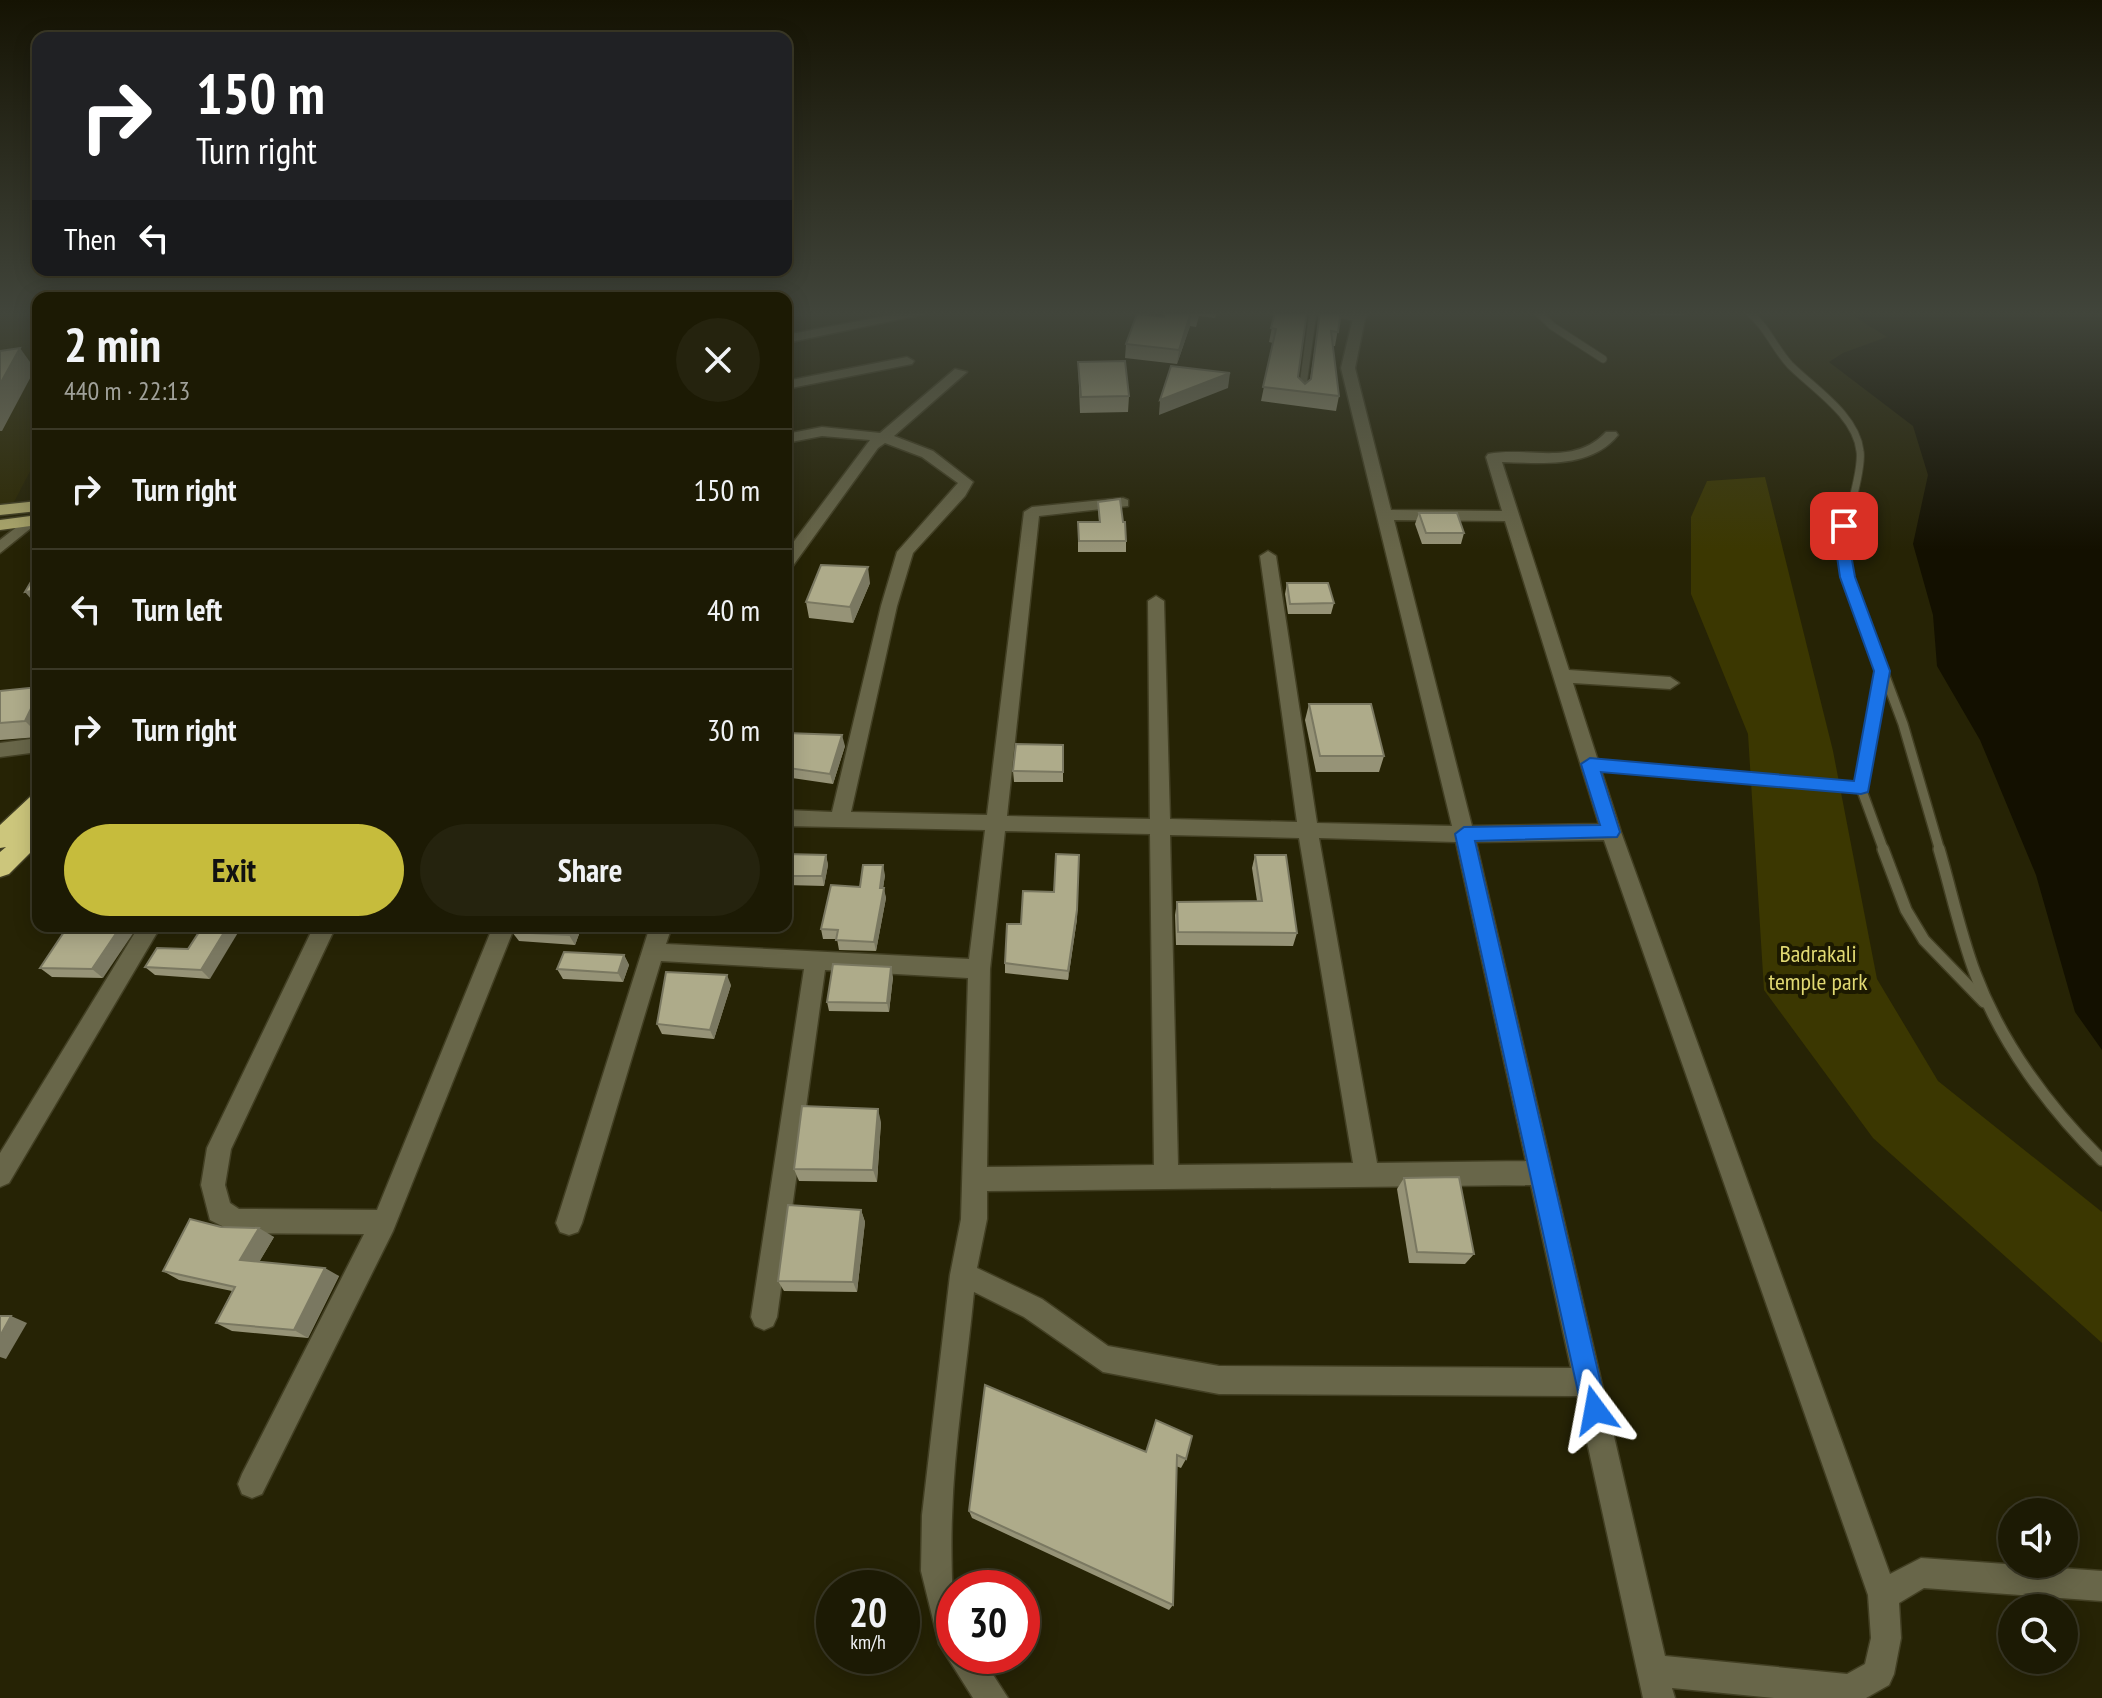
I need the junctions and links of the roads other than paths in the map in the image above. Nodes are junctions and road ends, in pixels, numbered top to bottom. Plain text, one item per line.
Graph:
1 (938, 391) edge
2 (1354, 391) edge
3 (1817, 391) edge
4 (1611, 435) dead end
5 (792, 437) edge
6 (883, 438) junction
7 (1123, 503) edge
8 (0, 510) edge
9 (32, 515) edge
10 (1387, 515) junction
11 (1509, 516) junction
12 (32, 517) edge
13 (32, 520) edge
14 (0, 525) edge
15 (0, 548) edge
16 (792, 555) edge
17 (1268, 556) dead end
18 (1156, 601) dead end
19 (1882, 671) junction
20 (1563, 676) junction
21 (1670, 683) dead end
22 (32, 746) edge
23 (0, 750) edge
24 (1590, 764) junction
25 (1861, 788) junction
26 (32, 809) edge
27 (792, 818) edge
28 (840, 819) junction
29 (997, 823) junction
30 (1158, 827) junction
31 (1308, 830) junction
32 (1611, 832) junction
33 (1464, 834) junction
34 (32, 836) edge
35 (0, 839) edge
36 (0, 867) edge
37 (146, 932) edge
38 (322, 932) edge
39 (502, 932) edge
40 (659, 932) edge
41 (652, 952) junction
42 (816, 961) junction
43 (979, 969) junction
44 (1991, 1008) junction
45 (2102, 1160) edge
46 (1541, 1173) junction
47 (0, 1175) edge
48 (1367, 1175) junction
49 (1166, 1178) junction
50 (975, 1179) junction
51 (384, 1222) junction
52 (569, 1223) dead end
53 (963, 1275) junction
54 (764, 1317) dead end
55 (1588, 1382) junction
56 (252, 1484) dead end
57 (936, 1570) edge
58 (2102, 1586) edge
59 (1883, 1595) junction
60 (975, 1674) edge
61 (1656, 1684) edge
62 (992, 1698) edge

1 - 6 street
2 - 10 street
3 - 19 lane
4 - 11 street
5 - 6 street
6 - 16 street
6 - 28 street
7 - 29 street
8 - 9 main road
10 - 11 street
10 - 33 street
11 - 20 street
12 - 14 main road
13 - 15 street
17 - 31 street
18 - 30 street
19 - 25 lane
19 - 44 lane
20 - 21 street
20 - 24 street
22 - 23 street
24 - 25 lane
24 - 32 street
25 - 44 lane
26 - 35 highway
27 - 28 street
28 - 29 street
29 - 30 street
29 - 43 street
30 - 31 street
30 - 49 street
31 - 33 street
31 - 48 street
32 - 33 street
32 - 59 street
33 - 46 street
34 - 36 highway
37 - 47 street
38 - 51 street
39 - 51 street
40 - 41 street
41 - 42 street
41 - 52 street
42 - 43 street
42 - 54 street
43 - 50 street
44 - 45 lane
46 - 48 street
46 - 55 street
48 - 49 street
49 - 50 street
50 - 53 street
51 - 56 street
53 - 55 street
53 - 57 street
55 - 61 street
58 - 59 street
59 - 61 street
60 - 62 street

